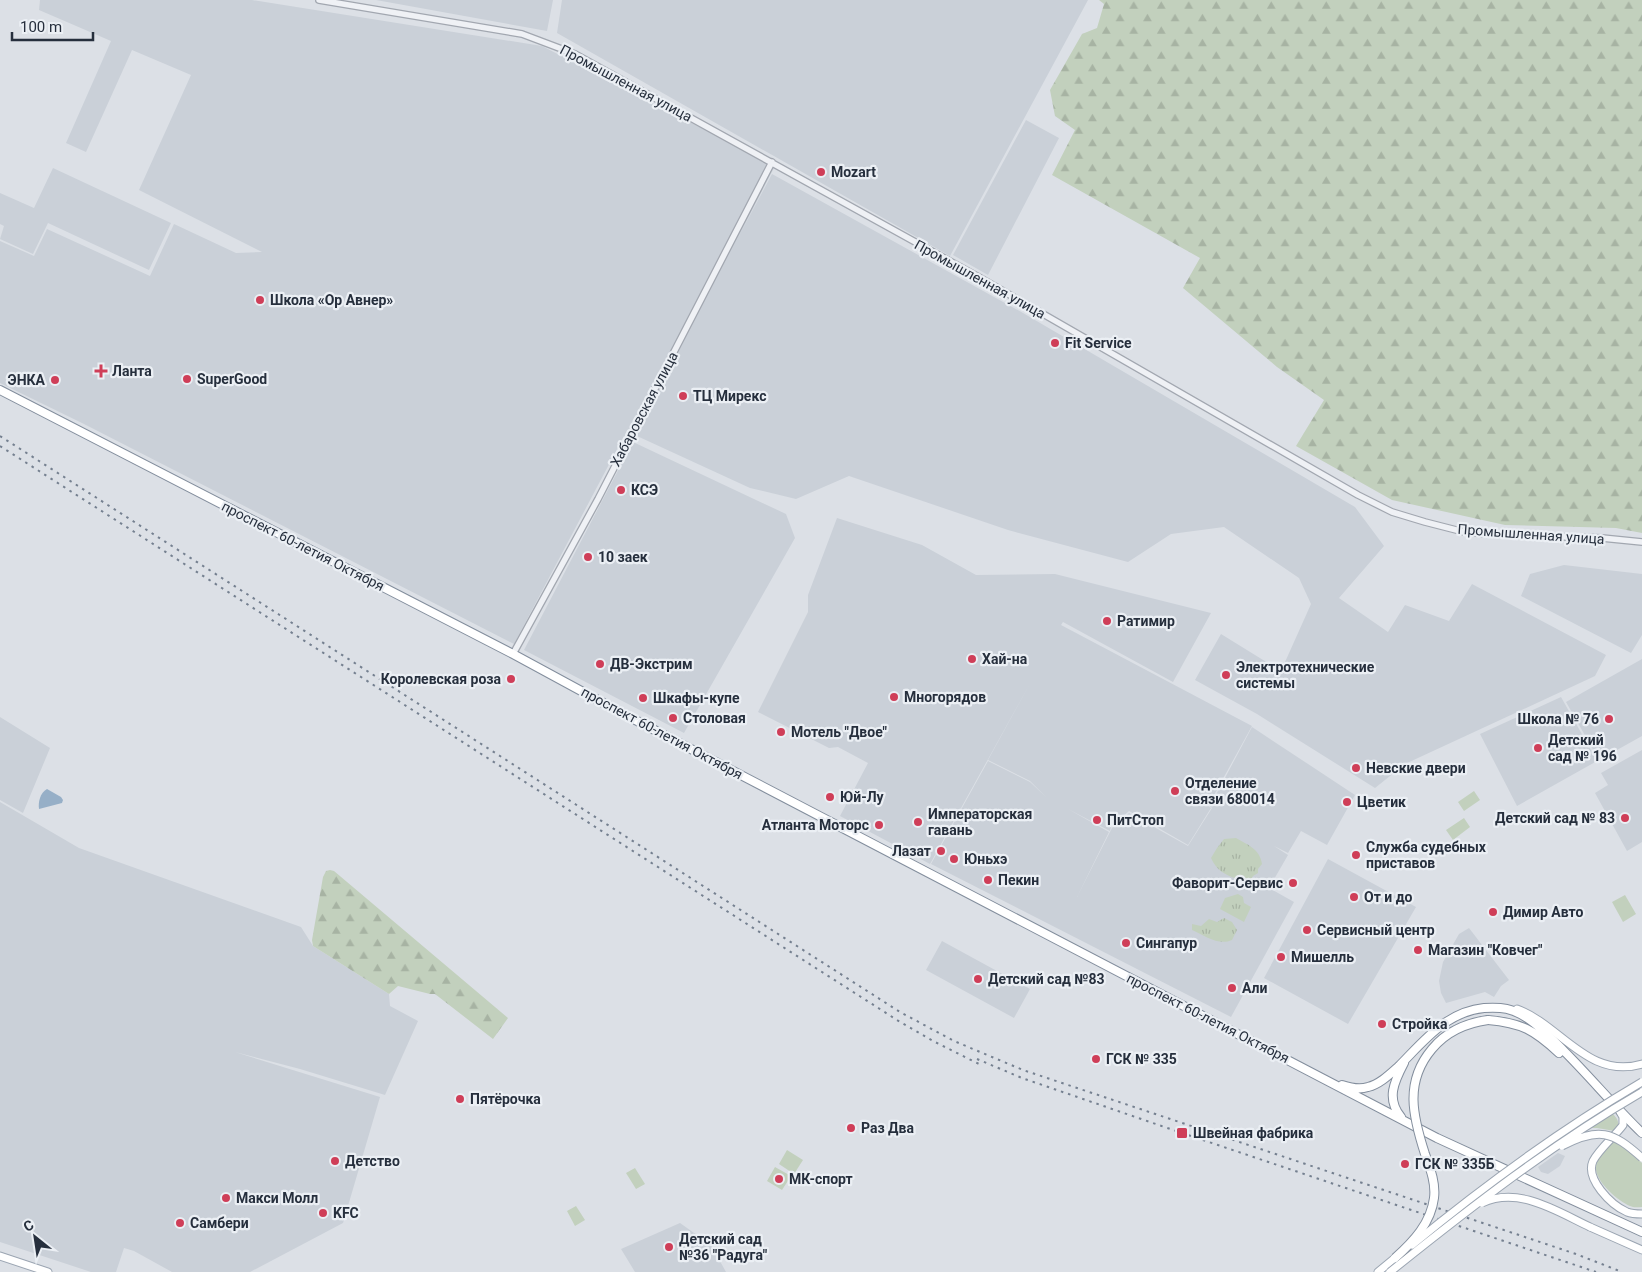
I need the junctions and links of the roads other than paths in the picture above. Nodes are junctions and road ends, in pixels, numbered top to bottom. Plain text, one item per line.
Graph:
1 (319, 0) edge
2 (772, 162) junction
3 (0, 390) edge
4 (1642, 542) edge
5 (513, 654) junction
6 (1508, 1008) junction
7 (1408, 1057) junction
8 (1642, 1064) edge
9 (1324, 1079) junction
10 (1642, 1082) edge
11 (1642, 1092) edge
12 (1603, 1093) junction
13 (1618, 1110) junction
14 (1409, 1123) junction
15 (1642, 1133) edge
16 (1642, 1158) edge
17 (1523, 1169) junction
18 (1642, 1214) edge
19 (1454, 1221) junction
20 (1642, 1232) edge
21 (1642, 1250) edge
22 (0, 1256) edge
23 (1395, 1258) junction
24 (48, 1272) edge
25 (1378, 1272) edge
26 (1390, 1272) edge

1 - 2 street, Промышленная улица
2 - 4 street, Промышленная улица
2 - 5 street, Хабаровская улица
3 - 5 highway, проспект 60-летия Октября
5 - 9 highway, проспект 60-летия Октября
6 - 7 highway, проспект 60-летия Октября
6 - 8 main road
6 - 12 highway
7 - 9 highway, проспект 60-летия Октября
7 - 14 highway
9 - 14 highway, проспект 60-летия Октября
10 - 23 main road, bridge
11 - 17 main road, bridge
12 - 13 highway
12 - 23 highway, bridge
13 - 15 highway
13 - 18 main road
14 - 20 highway, проспект 60-летия Октября
16 - 17 main road, bridge
17 - 19 main road, bridge
19 - 21 main road, bridge
19 - 26 main road, bridge
22 - 24 main road
23 - 25 main road

